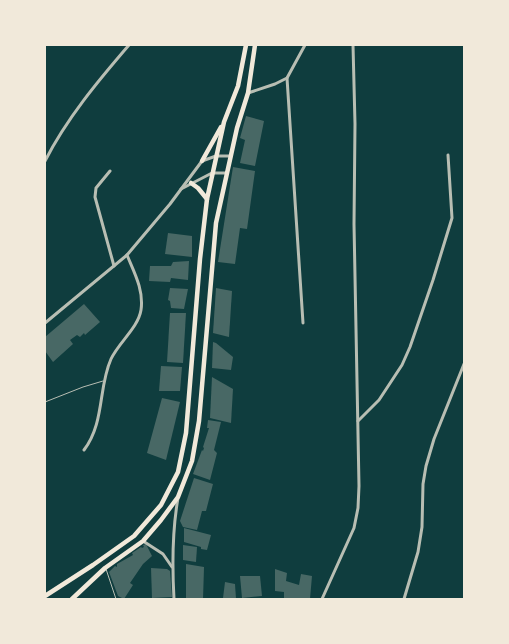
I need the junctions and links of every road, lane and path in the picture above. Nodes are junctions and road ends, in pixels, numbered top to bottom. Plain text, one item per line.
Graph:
1 (129, 45) edge
2 (246, 45) edge
3 (255, 45) edge
4 (306, 45) edge
5 (353, 45) edge
6 (287, 78) junction
7 (248, 93) junction
8 (224, 122) junction
9 (448, 155) dead end
10 (216, 156) junction
11 (231, 156) junction
12 (202, 160) junction
13 (45, 161) edge
14 (110, 171) dead end
15 (212, 173) junction
16 (227, 174) junction
17 (191, 183) junction
18 (179, 190) junction
19 (207, 199) junction
20 (126, 255) junction
21 (114, 266) junction
22 (45, 323) edge
23 (303, 323) dead end
24 (464, 364) edge
25 (105, 380) junction
26 (45, 402) edge
27 (358, 422) junction
28 (84, 450) dead end
29 (178, 497) junction
30 (143, 541) junction
31 (105, 568) junction
32 (172, 568) junction
33 (45, 596) edge
34 (72, 598) edge
35 (116, 599) edge
36 (174, 599) edge
37 (322, 599) edge
38 (404, 599) edge

1 - 13 street
2 - 8 main road
3 - 7 main road
4 - 6 street
5 - 27 street
6 - 7 street
6 - 23 street
7 - 11 main road
8 - 10 main road
8 - 12 main road
9 - 27 street
10 - 11 street
10 - 12 street
10 - 15 main road
11 - 16 main road
12 - 18 street
14 - 21 street
15 - 16 street
15 - 17 street
15 - 19 main road
16 - 29 main road
17 - 18 street
17 - 19 main road
18 - 20 street
19 - 33 main road
20 - 21 street
20 - 25 street
21 - 22 street
24 - 38 street
25 - 26 lane
25 - 28 street
27 - 37 street
29 - 30 main road
29 - 32 street
30 - 31 main road
30 - 32 street
31 - 34 main road
31 - 35 lane
32 - 36 street

